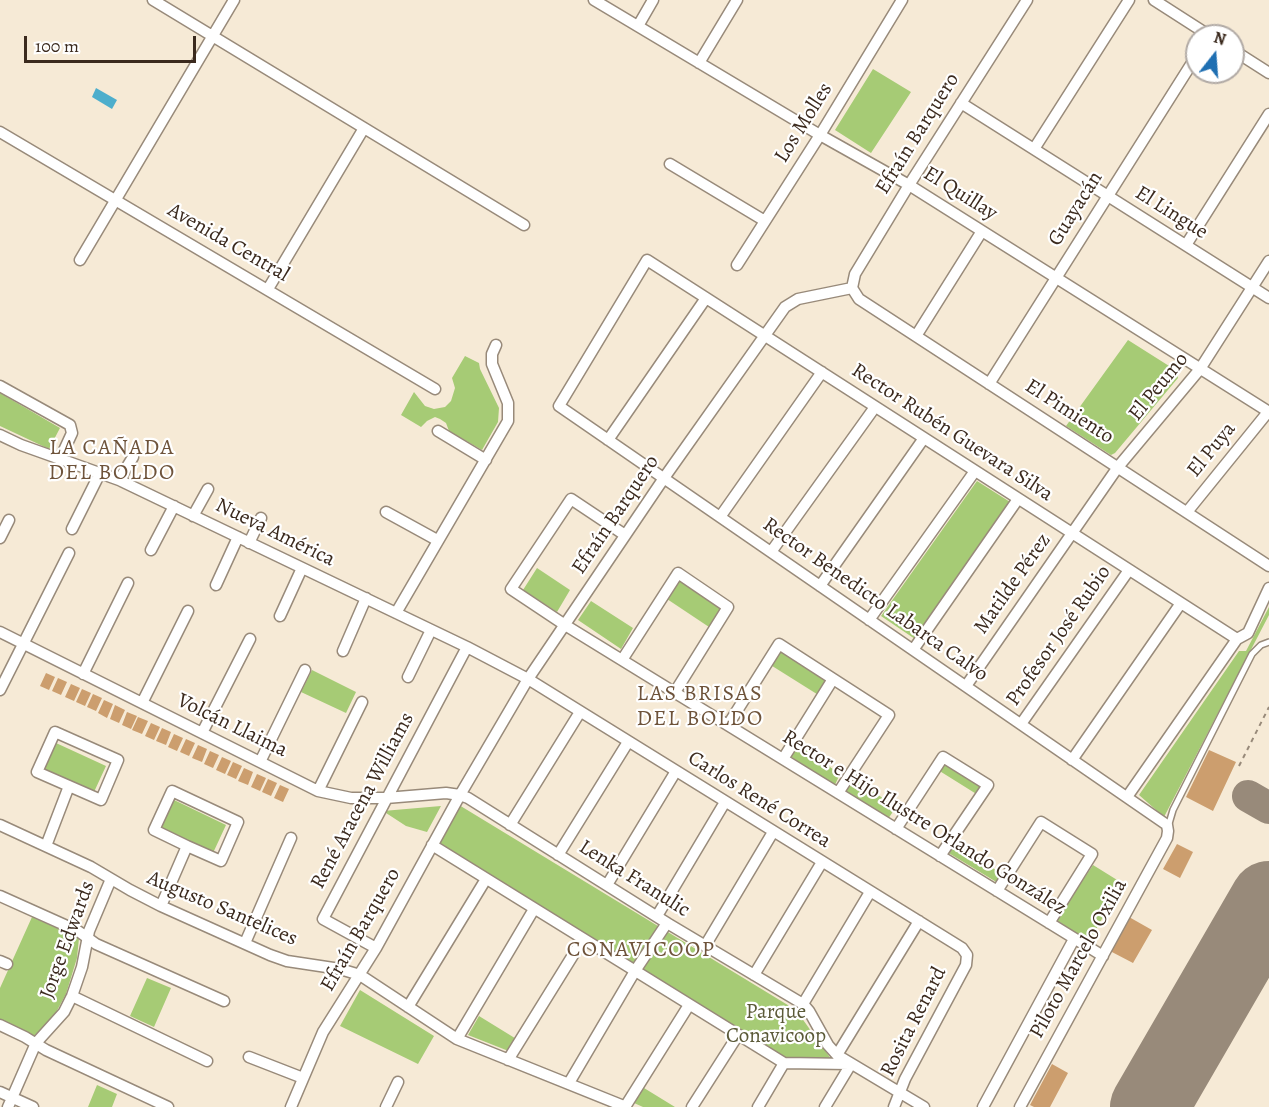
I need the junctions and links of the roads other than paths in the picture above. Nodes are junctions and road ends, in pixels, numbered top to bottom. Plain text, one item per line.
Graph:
1 (153, 0) edge
2 (234, 0) edge
3 (594, 0) edge
4 (654, 0) edge
5 (737, 0) edge
6 (902, 0) edge
7 (1027, 0) edge
8 (1129, 0) edge
9 (1154, 0) edge
10 (1191, 24) edge
11 (638, 26) junction
12 (212, 36) junction
13 (1245, 58) edge
14 (699, 63) junction
15 (1269, 73) edge
16 (1185, 74) edge
17 (961, 103) junction
18 (1269, 114) edge
19 (364, 128) junction
20 (0, 132) edge
21 (820, 135) junction
22 (1034, 149) junction
23 (670, 164) dead end
24 (909, 185) junction
25 (1108, 196) junction
26 (114, 199) junction
27 (765, 221) junction
28 (524, 225) dead end
29 (982, 231) junction
30 (1186, 245) junction
31 (80, 260) dead end
32 (1269, 261) edge
33 (737, 266) dead end
34 (1056, 278) junction
35 (1253, 287) junction
36 (852, 288) junction
37 (268, 289) junction
38 (706, 298) junction
39 (1269, 298) edge
40 (764, 335) junction
41 (916, 336) junction
42 (496, 345) dead end
43 (1200, 369) junction
44 (822, 372) junction
45 (989, 384) junction
46 (0, 386) edge
47 (435, 389) dead end
48 (559, 406) joint
49 (875, 407) junction
50 (1269, 412) edge
51 (438, 431) dead end
52 (0, 435) edge
53 (924, 438) junction
54 (608, 440) junction
55 (132, 457) dead end
56 (60, 459) junction
57 (486, 460) junction
58 (1118, 467) junction
59 (975, 471) junction
60 (100, 473) junction
61 (664, 478) junction
62 (119, 480) junction
63 (208, 489) dead end
64 (1018, 499) junction
65 (174, 506) junction
66 (386, 512) dead end
67 (1187, 512) junction
68 (193, 516) junction
69 (720, 517) junction
70 (261, 518) dead end
71 (9, 520) dead end
72 (72, 529) dead end
73 (1072, 533) junction
74 (625, 536) junction
75 (238, 537) junction
76 (0, 538) edge
77 (437, 540) junction
78 (249, 543) junction
79 (151, 550) dead end
80 (771, 552) junction
81 (69, 553) dead end
82 (1269, 566) edge
83 (302, 568) junction
84 (1129, 570) junction
85 (128, 583) dead end
86 (216, 585) dead end
87 (820, 586) junction
88 (1269, 588) edge
89 (366, 598) junction
90 (1181, 603) junction
91 (188, 612) dead end
92 (396, 613) junction
93 (280, 616) dead end
94 (869, 620) junction
95 (565, 625) junction
96 (431, 630) junction
97 (0, 633) edge
98 (250, 639) dead end
99 (1237, 639) junction
100 (1269, 642) edge
101 (24, 644) junction
102 (467, 647) junction
103 (913, 650) junction
104 (343, 651) dead end
105 (622, 660) junction
106 (306, 670) dead end
107 (83, 674) junction
108 (408, 677) dead end
109 (528, 679) junction
110 (833, 679) junction
111 (966, 686) junction
112 (0, 690) edge
113 (675, 692) junction
114 (362, 702) dead end
115 (142, 703) junction
116 (580, 712) junction
117 (1021, 724) junction
118 (728, 725) junction
119 (202, 733) junction
120 (628, 742) junction
121 (783, 759) junction
122 (1072, 760) junction
123 (260, 762) junction
124 (676, 771) junction
125 (69, 786) junction
126 (318, 791) junction
127 (838, 793) junction
128 (460, 795) junction
129 (1127, 797) junction
130 (386, 798) junction
131 (725, 802) junction
132 (0, 825) edge
133 (510, 825) junction
134 (1168, 828) junction
135 (896, 829) junction
136 (773, 832) junction
137 (291, 838) dead end
138 (432, 845) junction
139 (46, 846) junction
140 (187, 846) junction
141 (558, 855) junction
142 (940, 856) junction
143 (822, 862) junction
144 (111, 879) junction
145 (486, 879) junction
146 (607, 885) junction
147 (997, 891) junction
148 (870, 892) junction
149 (0, 896) edge
150 (161, 906) junction
151 (534, 909) junction
152 (657, 916) junction
153 (919, 921) junction
154 (667, 923) junction
155 (1049, 923) junction
156 (87, 936) junction
157 (583, 939) junction
158 (1074, 939) junction
159 (245, 943) junction
160 (705, 946) junction
161 (376, 948) junction
162 (968, 955) joint
163 (1102, 956) junction
164 (635, 972) junction
165 (360, 975) junction
166 (754, 975) junction
167 (72, 996) junction
168 (224, 1001) dead end
169 (803, 1004) junction
170 (689, 1005) junction
171 (408, 1007) junction
172 (0, 1025) edge
173 (738, 1035) junction
174 (457, 1039) junction
175 (36, 1043) junction
176 (837, 1055) junction
177 (249, 1057) dead end
178 (508, 1060) junction
179 (207, 1061) dead end
180 (784, 1063) junction
181 (851, 1064) junction
182 (303, 1078) junction
183 (398, 1082) dead end
184 (569, 1083) junction
185 (0, 1092) edge
186 (900, 1092) junction
187 (10, 1102) edge
188 (33, 1107) edge
189 (168, 1107) edge
190 (291, 1107) edge
191 (386, 1107) edge
192 (625, 1107) edge
193 (692, 1107) edge
194 (758, 1107) edge
195 (825, 1107) edge
196 (894, 1107) edge
197 (924, 1107) edge
198 (983, 1107) edge
199 (1020, 1107) edge

1 - 12 street
2 - 12 street
3 - 11 street, El Quillay
4 - 11 street
5 - 14 street
6 - 21 street, Los Molles
7 - 17 street, Efraín Barquero
8 - 22 street
9 - 10 street
11 - 14 street, El Quillay
12 - 19 street
12 - 26 street
13 - 15 street
14 - 21 street, El Quillay
16 - 25 street, Guayacán
17 - 22 street, El Lingue
17 - 24 street, Efraín Barquero
18 - 30 street
19 - 28 street
19 - 37 street
20 - 26 street, Avenida Central
21 - 24 street, El Quillay
21 - 27 street, Los Molles
22 - 25 street, El Lingue
23 - 27 street
24 - 29 street, El Quillay
24 - 36 street, Efraín Barquero
25 - 30 street, El Lingue
25 - 34 street, Guayacán
26 - 31 street
26 - 37 street, Avenida Central
27 - 33 street, Los Molles
29 - 34 street, El Quillay
29 - 41 street
30 - 35 street, El Lingue
32 - 35 street, El Peumo
34 - 43 street, El Quillay
34 - 45 street, Guayacán
35 - 39 street, El Lingue
35 - 43 street, El Peumo
36 - 40 street, Efraín Barquero
36 - 41 street, El Pimiento
37 - 47 street, Avenida Central
38 - 40 street, Rector Rubén Guevara Silva
38 - 48 street, Rector Rubén Guevara Silva
38 - 54 street
40 - 44 street, Rector Rubén Guevara Silva
40 - 61 street, Efraín Barquero
41 - 45 street, El Pimiento
42 - 57 street
43 - 50 street, El Quillay
43 - 58 street, El Peumo
44 - 49 street, Rector Rubén Guevara Silva
44 - 69 street
45 - 58 street, El Pimiento
46 - 56 street
48 - 54 street, Rector Benedicto Labarca Calvo
49 - 53 street, Rector Rubén Guevara Silva
49 - 80 street
50 - 67 street, El Puya
51 - 57 street
52 - 56 street, Nueva América
53 - 59 street, Rector Rubén Guevara Silva
53 - 87 street
54 - 61 street, Rector Benedicto Labarca Calvo
55 - 62 street
56 - 60 street, Nueva América
57 - 77 street
58 - 67 street, El Pimiento
58 - 73 street, El Peumo
59 - 64 street, Rector Rubén Guevara Silva
59 - 94 street
60 - 62 street, Nueva América
60 - 72 street
61 - 69 street, Rector Benedicto Labarca Calvo
61 - 74 street, Efraín Barquero
62 - 65 street, Nueva América
63 - 68 street
64 - 73 street, Rector Rubén Guevara Silva
64 - 103 street
65 - 68 street, Nueva América
65 - 79 street
66 - 77 street
67 - 82 street, El Pimiento
68 - 75 street, Nueva América
69 - 80 street, Rector Benedicto Labarca Calvo
70 - 78 street
71 - 76 street
73 - 84 street, Rector Rubén Guevara Silva
73 - 111 street, Matilde Pérez
74 - 95 street, Efraín Barquero
74 - 95 street, Rector e Hijo Ilustre Orlando González
75 - 78 street, Nueva América
75 - 86 street
77 - 92 street
78 - 83 street, Nueva América
80 - 87 street, Rector Benedicto Labarca Calvo
81 - 101 street
83 - 89 street, Nueva América
83 - 93 street
84 - 90 street, Rector Rubén Guevara Silva
84 - 117 street, Profesor José Rubio
85 - 107 street
87 - 94 street, Rector Benedicto Labarca Calvo
88 - 99 street
89 - 92 street, Nueva América
89 - 104 street
90 - 99 street, Rector Rubén Guevara Silva
90 - 122 street
91 - 115 street
92 - 96 street, Nueva América
94 - 103 street, Rector Benedicto Labarca Calvo
95 - 105 street, Rector e Hijo Ilustre Orlando González
95 - 109 street, Efraín Barquero
96 - 102 street, Nueva América
96 - 108 street
97 - 101 street, Volcán Llaima
98 - 119 street
99 - 129 street
100 - 134 lane
101 - 107 street, Volcán Llaima
101 - 112 street
102 - 109 street, Nueva América
102 - 130 street, René Aracena Williams
103 - 111 street, Rector Benedicto Labarca Calvo
105 - 113 street, Rector e Hijo Ilustre Orlando González
105 - 113 street
106 - 123 street
107 - 115 street, Volcán Llaima
109 - 116 street, Carlos René Correa
109 - 128 street, Efraín Barquero
110 - 118 street
110 - 121 street
110 - 127 street
111 - 117 street, Rector Benedicto Labarca Calvo
113 - 118 street, Rector e Hijo Ilustre Orlando González
114 - 126 street
115 - 119 street, Volcán Llaima
116 - 120 street, Carlos René Correa
116 - 133 street
117 - 122 street, Rector Benedicto Labarca Calvo
118 - 121 street, Rector e Hijo Ilustre Orlando González
119 - 123 street, Volcán Llaima
120 - 124 street, Carlos René Correa
120 - 141 street
121 - 127 street, Rector e Hijo Ilustre Orlando González
122 - 129 street, Rector Benedicto Labarca Calvo
123 - 126 street, Volcán Llaima
124 - 131 street, Carlos René Correa
124 - 146 street
125 - 125 street
125 - 139 street
126 - 130 street, Volcán Llaima
127 - 135 street, Rector e Hijo Ilustre Orlando González
128 - 130 street, Volcán Llaima
128 - 133 street, Lenka Franulic
128 - 138 street, Efraín Barquero
129 - 134 street, Rector Benedicto Labarca Calvo
130 - 161 street, René Aracena Williams
131 - 136 street, Carlos René Correa
131 - 152 street
132 - 139 street, Augusto Santelices
133 - 141 street, Lenka Franulic
134 - 163 street, Piloto Marcelo Oxilia
135 - 142 street, Rector e Hijo Ilustre Orlando González
135 - 142 street
136 - 143 street, Carlos René Correa
136 - 160 street
137 - 159 street
138 - 145 street
138 - 161 street, Efraín Barquero
139 - 144 street, Augusto Santelices
140 - 140 street
140 - 150 street
141 - 146 street, Lenka Franulic
142 - 147 street, Rector e Hijo Ilustre Orlando González
143 - 148 street, Carlos René Correa
143 - 166 street
144 - 150 street, Augusto Santelices
144 - 156 street, Jorge Edwards
145 - 151 street
145 - 171 street
146 - 152 street, Lenka Franulic
147 - 155 street, Rector e Hijo Ilustre Orlando González
147 - 155 street
148 - 153 street, Carlos René Correa
148 - 169 street
149 - 156 street
150 - 159 street, Augusto Santelices
151 - 157 street
151 - 174 street
152 - 154 street, Lenka Franulic
153 - 162 street, Carlos René Correa
153 - 176 street
154 - 160 street, Lenka Franulic
154 - 164 street
155 - 158 street, Rector e Hijo Ilustre Orlando González
156 - 167 street, Jorge Edwards
156 - 168 street
157 - 164 street
157 - 178 street
158 - 163 street, Rector e Hijo Ilustre Orlando González
158 - 198 street, Piloto Marcelo Oxilia
159 - 165 street, Augusto Santelices
160 - 166 street, Lenka Franulic
161 - 165 street, Efraín Barquero
162 - 186 street, Rosita Renard
163 - 199 street, Piloto Marcelo Oxilia
164 - 170 street
164 - 184 street
165 - 171 street, Augusto Santelices
165 - 182 street, Efraín Barquero
166 - 169 street, Lenka Franulic
167 - 175 street, Jorge Edwards
167 - 179 street
169 - 176 street, Lenka Franulic
170 - 173 street
170 - 192 street
171 - 174 street, Augusto Santelices
172 - 175 street
173 - 180 street
173 - 193 street
174 - 178 street, Augusto Santelices
175 - 187 street, Jorge Edwards
175 - 189 street
176 - 181 street, Lenka Franulic
177 - 182 street
178 - 184 street, Augusto Santelices
180 - 181 street
180 - 194 street
181 - 186 street, Lenka Franulic
181 - 195 street
182 - 190 street, Efraín Barquero
183 - 191 street
184 - 192 street, Augusto Santelices
185 - 187 street
186 - 196 street, Rosita Renard
186 - 197 street, Lenka Franulic
187 - 188 street

